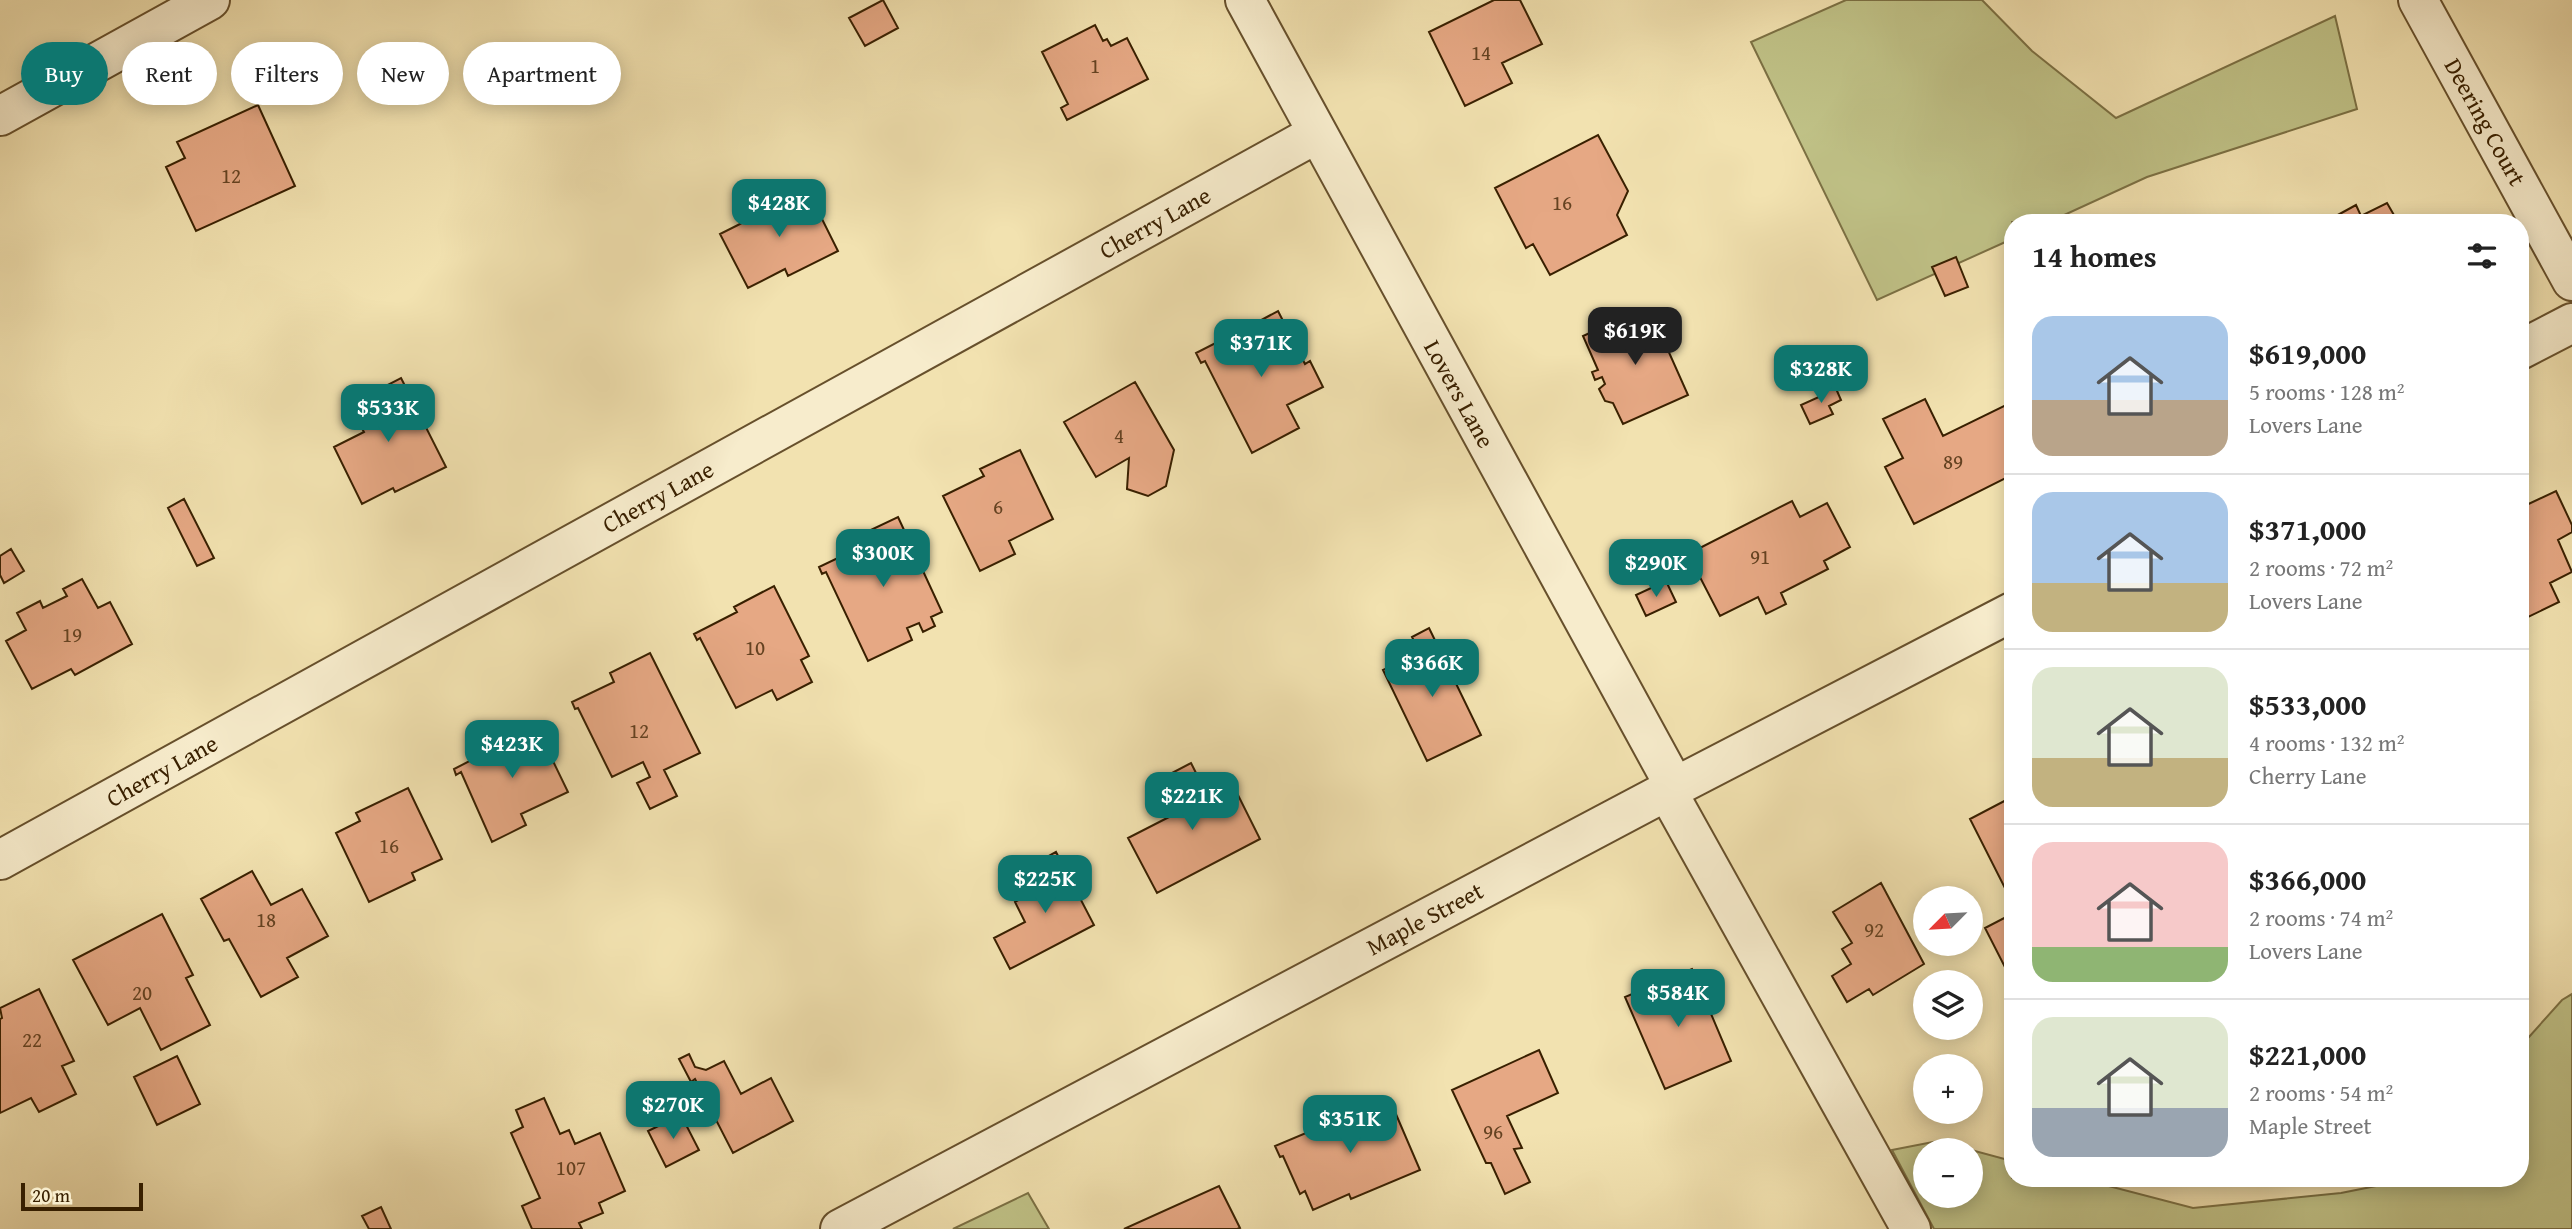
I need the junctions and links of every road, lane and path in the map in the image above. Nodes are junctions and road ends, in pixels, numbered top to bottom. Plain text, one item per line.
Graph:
1 (210, 0) edge
2 (1245, 0) edge
3 (2418, 0) edge
4 (0, 116) edge
5 (1317, 134) junction
6 (2572, 281) edge
7 (2572, 323) edge
8 (2529, 345) edge
9 (2004, 616) edge
10 (1671, 789) junction
11 (0, 860) edge
12 (840, 1229) edge
13 (1911, 1229) edge

1 - 4 street
2 - 5 street, Lovers Lane
3 - 6 street, Deering Court
5 - 10 street, Lovers Lane
5 - 11 street, Cherry Lane
7 - 8 street
9 - 10 street, Maple Street
10 - 12 street, Maple Street
10 - 13 street, Lovers Lane

